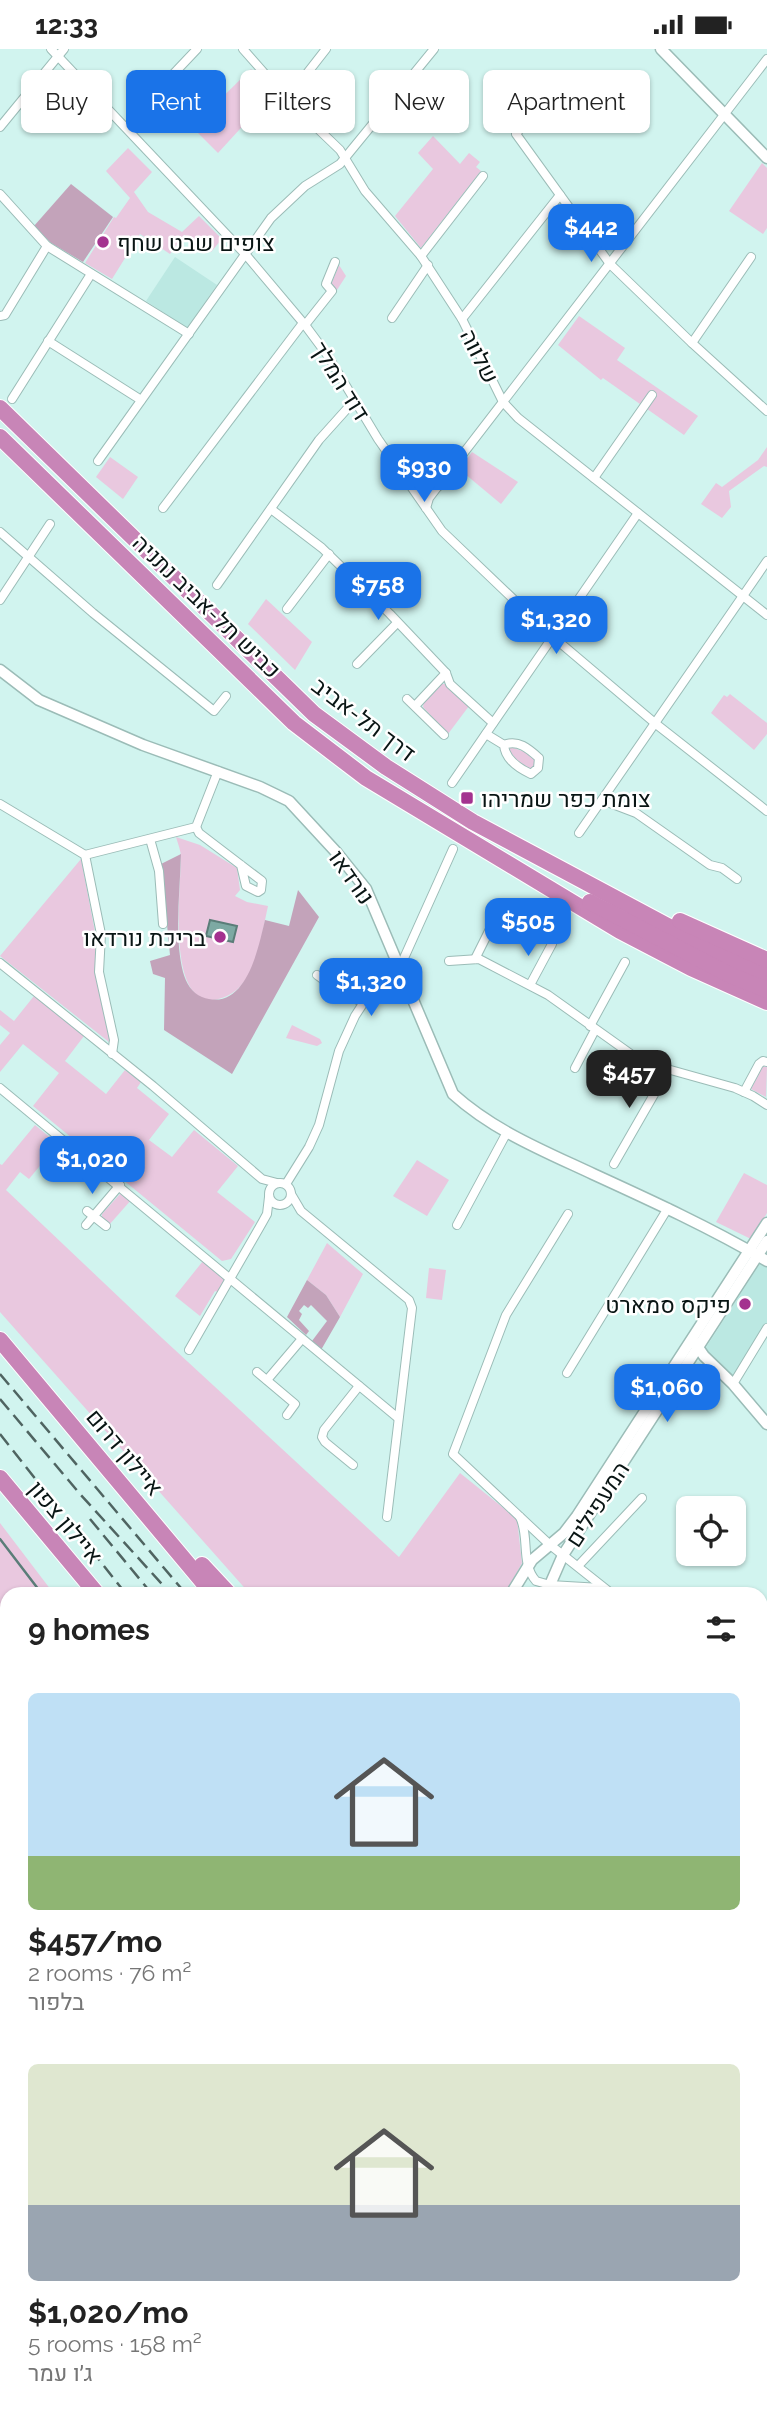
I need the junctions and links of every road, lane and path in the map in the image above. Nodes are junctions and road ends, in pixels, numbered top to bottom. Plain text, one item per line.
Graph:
1 (197, 49) edge
2 (243, 49) edge
3 (326, 49) edge
4 (434, 49) edge
5 (661, 49) edge
6 (57, 51) edge
7 (767, 59) edge
8 (177, 70) edge
9 (261, 70) edge
10 (309, 70) edge
11 (724, 114) junction
12 (0, 127) edge
13 (320, 133) edge
14 (517, 133) edge
15 (345, 158) junction
16 (767, 158) edge
17 (483, 176) dead end
18 (0, 194) edge
19 (560, 195) junction
20 (47, 246) junction
21 (246, 255) junction
22 (421, 256) junction
23 (751, 257) dead end
24 (335, 262) dead end
25 (610, 264) junction
26 (428, 265) junction
27 (91, 274) junction
28 (0, 316) edge
29 (392, 318) dead end
30 (462, 319) junction
31 (304, 324) junction
32 (189, 334) junction
33 (48, 341) junction
34 (692, 343) junction
35 (654, 396) dead end
36 (141, 400) junction
37 (354, 401) junction
38 (503, 402) junction
39 (6, 404) edge
40 (767, 411) edge
41 (0, 437) edge
42 (98, 461) dead end
43 (594, 478) junction
44 (410, 485) junction
45 (439, 487) junction
46 (163, 508) dead end
47 (426, 508) junction
48 (271, 509) junction
49 (638, 513) junction
50 (50, 524) dead end
51 (0, 532) edge
52 (329, 554) junction
53 (29, 557) junction
54 (767, 561) edge
55 (217, 585) dead end
56 (743, 595) junction
57 (0, 600) edge
58 (287, 609) dead end
59 (767, 615) edge
60 (397, 623) junction
61 (552, 636) junction
62 (357, 664) dead end
63 (0, 670) edge
64 (446, 673) junction
65 (226, 696) dead end
66 (407, 699) dead end
67 (415, 706) junction
68 (493, 723) junction
69 (656, 724) junction
70 (486, 734) junction
71 (444, 735) dead end
72 (504, 744) junction
73 (218, 771) junction
74 (452, 783) dead end
75 (602, 800) junction
76 (0, 804) edge
77 (767, 811) edge
78 (473, 822) junction
79 (196, 827) junction
80 (579, 833) dead end
81 (150, 839) junction
82 (458, 843) junction
83 (85, 855) junction
84 (241, 865) dead end
85 (737, 879) dead end
86 (495, 921) dead end
87 (163, 924) dead end
88 (552, 944) dead end
89 (475, 959) junction
90 (767, 960) edge
91 (449, 961) dead end
92 (625, 962) dead end
93 (0, 963) edge
94 (400, 967) junction
95 (317, 975) dead end
96 (767, 975) edge
97 (530, 985) junction
98 (767, 989) edge
99 (767, 1002) edge
100 (364, 1003) junction
101 (592, 1028) junction
102 (112, 1054) junction
103 (767, 1062) edge
104 (575, 1068) dead end
105 (668, 1070) junction
106 (0, 1089) edge
107 (744, 1092) junction
108 (767, 1105) edge
109 (506, 1134) junction
110 (614, 1164) dead end
111 (262, 1179) junction
112 (281, 1184) junction
113 (120, 1185) junction
114 (291, 1194) junction
115 (269, 1195) junction
116 (282, 1205) junction
117 (668, 1208) junction
118 (301, 1211) junction
119 (90, 1213) junction
120 (568, 1214) dead end
121 (262, 1223) junction
122 (767, 1223) edge
123 (457, 1225) dead end
124 (86, 1226) dead end
125 (106, 1226) dead end
126 (767, 1241) edge
127 (757, 1255) edge
128 (231, 1278) junction
129 (696, 1330) junction
130 (766, 1330) edge
131 (0, 1340) edge
132 (301, 1340) junction
133 (697, 1349) junction
134 (189, 1350) dead end
135 (257, 1372) dead end
136 (567, 1373) dead end
137 (267, 1380) junction
138 (733, 1384) junction
139 (359, 1386) junction
140 (62, 1411) junction
141 (287, 1415) dead end
142 (398, 1418) junction
143 (767, 1424) edge
144 (353, 1465) dead end
145 (0, 1478) edge
146 (0, 1486) edge
147 (642, 1498) dead end
148 (519, 1516) junction
149 (387, 1517) dead end
150 (549, 1544) junction
151 (563, 1555) junction
152 (527, 1565) junction
153 (578, 1566) junction
154 (78, 1587) edge
155 (91, 1587) edge
156 (207, 1587) edge
157 (223, 1587) edge
158 (515, 1587) edge
159 (544, 1587) edge
160 (549, 1587) edge
161 (604, 1587) edge

1 - 8 street
2 - 9 street, שלווה
3 - 10 street
4 - 15 street
5 - 11 street
6 - 12 street
6 - 21 street, דוד המלך
7 - 11 street
11 - 16 street
11 - 25 street
13 - 15 street, שלווה
14 - 19 street
15 - 21 street
15 - 22 street, שלווה
17 - 22 street
18 - 20 street
19 - 25 street
19 - 30 street
20 - 27 street
20 - 28 street
21 - 31 street, דוד המלך
21 - 32 street
22 - 26 street, שלווה
23 - 34 street
24 - 31 street
25 - 34 street
25 - 38 street
26 - 29 street
26 - 30 street, שלווה
27 - 32 street
27 - 33 street
30 - 38 street, שלווה
31 - 37 street, דוד המלך
31 - 46 street
32 - 36 street
33 - 36 street
33 - 39 street
34 - 40 street
35 - 43 street
36 - 42 street
37 - 44 street, דוד המלך
37 - 48 street
38 - 43 street, שלווה
38 - 45 street
39 - 78 highway, דרך תל-אביב
41 - 82 highway, כביש תל-אביב נתניה
43 - 49 street, שלווה
44 - 45 street
44 - 47 street, דוד המלך
45 - 47 street
47 - 61 street, דוד המלך
48 - 52 street
48 - 55 street
49 - 56 street, שלווה
49 - 61 street
50 - 53 street
51 - 53 street
52 - 58 street
52 - 60 street
53 - 57 street
53 - 65 street
54 - 56 street
56 - 59 street, שלווה
56 - 69 street
60 - 62 street
60 - 64 street
61 - 68 street
61 - 69 street, דוד המלך
63 - 73 street, נורדאו
64 - 67 street
64 - 68 street
66 - 67 street
67 - 71 street
68 - 70 street
69 - 75 street
69 - 77 street, דוד המלך
70 - 72 street
70 - 74 street
72 - 72 street
73 - 79 street
73 - 94 street, נורדאו
75 - 80 street
75 - 85 street
76 - 83 street
78 - 90 highway
78 - 96 highway, דרך תל-אביב
79 - 81 street
79 - 84 street
81 - 83 street
81 - 87 street
82 - 94 street
82 - 98 highway
82 - 99 highway
83 - 102 street
86 - 89 street
88 - 97 street
89 - 91 street
89 - 97 street
92 - 101 street
93 - 102 street
94 - 100 street
94 - 109 street, נורדאו
95 - 100 street
97 - 101 street
100 - 112 street
101 - 104 street
101 - 105 street
102 - 111 street
103 - 107 street
105 - 107 street
105 - 110 street
106 - 113 street
107 - 108 street
109 - 117 street, נורדאו
109 - 123 street
111 - 112 street
111 - 115 street
112 - 114 street
112 - 115 street
113 - 119 street
113 - 128 street
114 - 116 street
114 - 118 street
115 - 116 street
115 - 121 street
116 - 118 street
116 - 121 street
117 - 127 street, נורדאו
117 - 136 street
118 - 142 street
119 - 124 street
119 - 125 street
120 - 148 street
121 - 128 street
122 - 127 street, המעפילים
126 - 127 street, המעפילים
127 - 129 street, המעפילים
127 - 133 street, המעפילים
128 - 132 street
128 - 134 street
129 - 133 street
129 - 150 street, המעפילים
130 - 138 street
131 - 140 highway, איילון דרום
132 - 137 street
132 - 139 street
133 - 138 street
133 - 151 street, המעפילים
135 - 137 street
137 - 141 street
138 - 143 street
139 - 142 street
139 - 144 street
140 - 156 highway, איילון דרום
140 - 157 highway
142 - 149 street
145 - 155 highway, איילון צפון
146 - 154 highway
147 - 153 street
148 - 150 street
148 - 152 street
150 - 151 street
150 - 152 street, המעפילים
151 - 153 street
151 - 160 street, המעפילים
152 - 158 street, המעפילים
152 - 159 street
153 - 161 street

